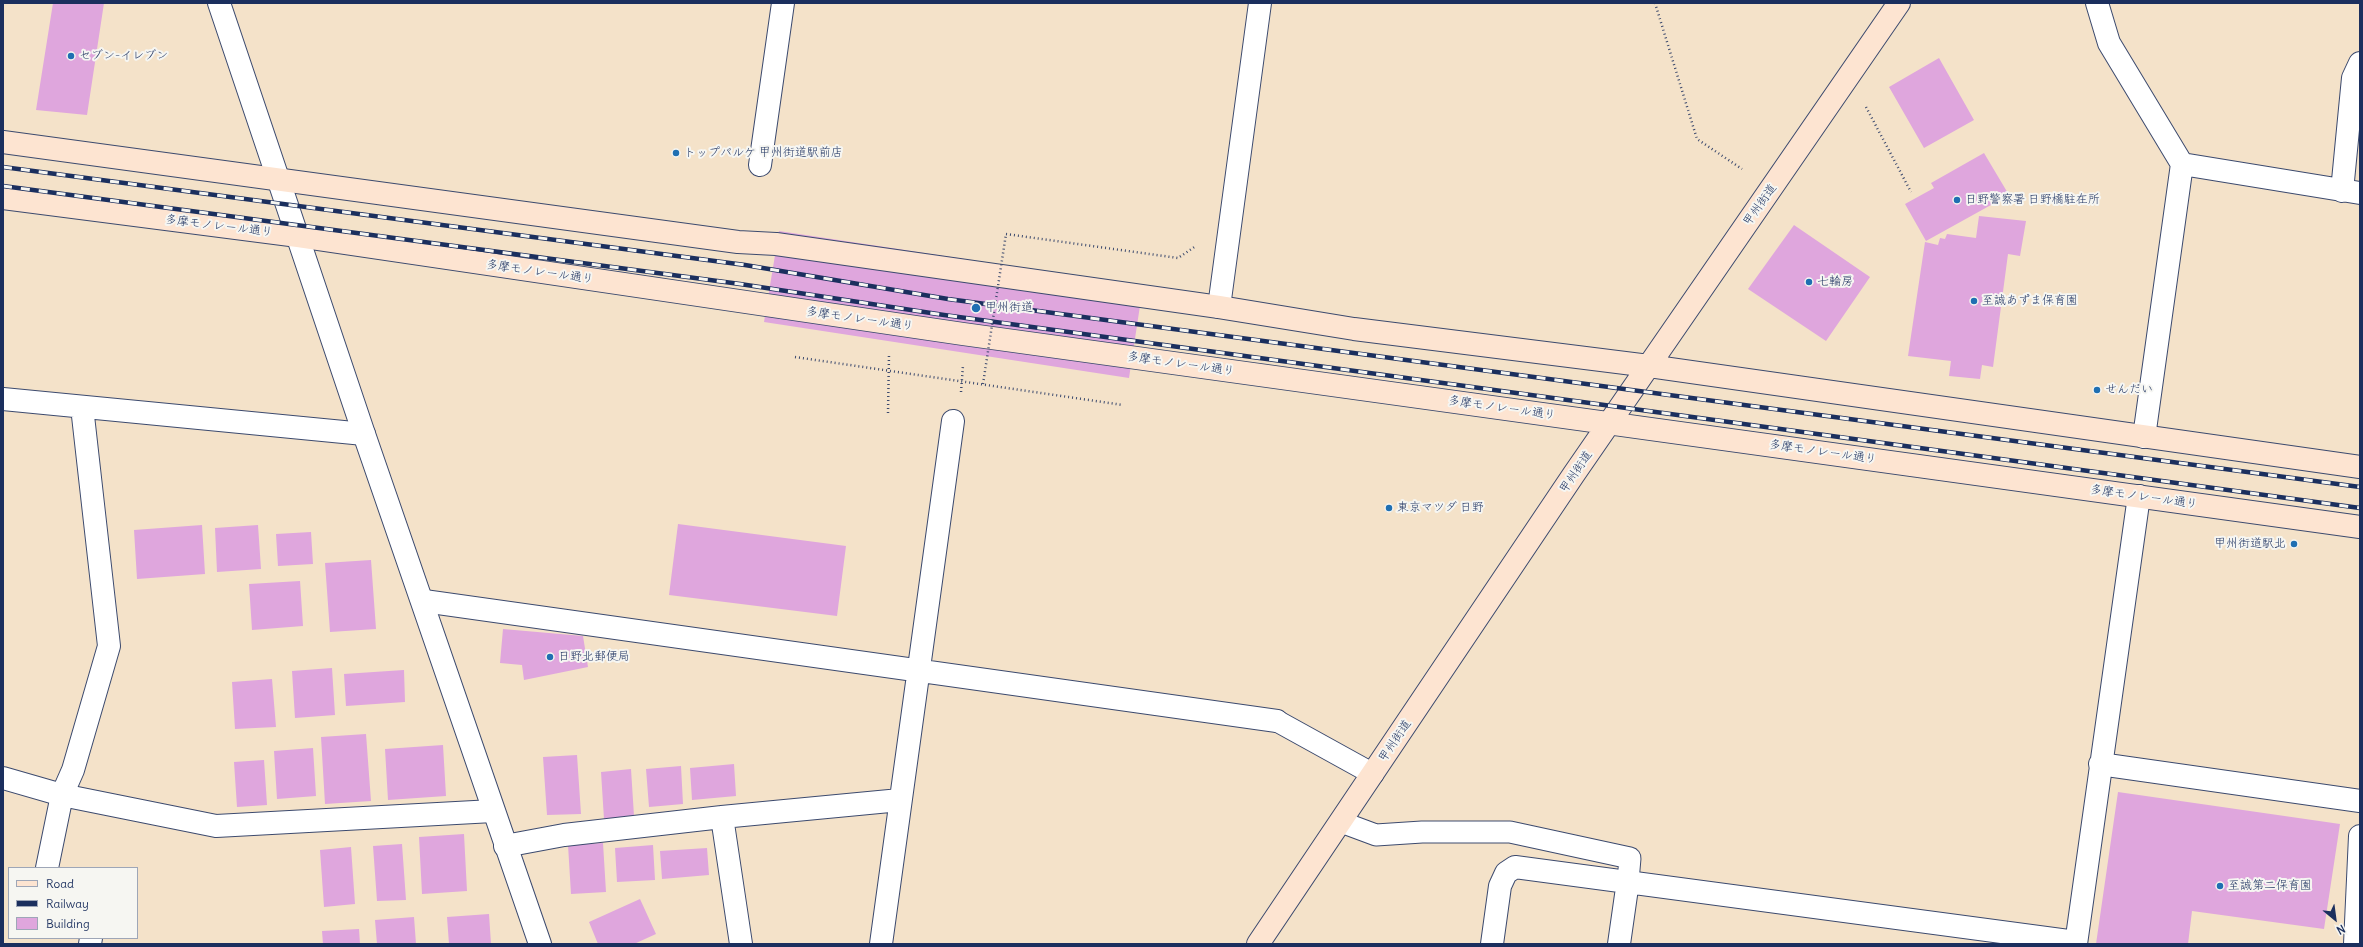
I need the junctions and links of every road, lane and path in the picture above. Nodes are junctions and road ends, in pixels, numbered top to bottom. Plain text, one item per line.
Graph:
1 (219, 3) edge
2 (783, 3) edge
3 (1260, 3) edge
4 (1655, 3) edge
5 (1899, 3) edge
6 (2097, 3) edge
7 (2360, 63) edge
8 (1865, 105) dead end
9 (3, 142) edge
10 (2182, 164) junction
11 (760, 165) dead end
12 (1742, 169) dead end
13 (280, 179) junction
14 (1911, 192) dead end
15 (2351, 192) edge
16 (3, 198) edge
17 (298, 236) junction
18 (1200, 242) dead end
19 (1219, 307) junction
20 (889, 324) junction
21 (963, 334) junction
22 (795, 357) dead end
23 (1649, 366) junction
24 (982, 384) junction
25 (3, 399) edge
26 (1123, 405) dead end
27 (82, 407) junction
28 (888, 414) dead end
29 (953, 421) joint
30 (1610, 422) junction
31 (364, 434) junction
32 (2144, 437) junction
33 (2360, 466) edge
34 (2139, 496) junction
35 (2360, 527) edge
36 (424, 602) junction
37 (918, 672) junction
38 (1278, 721) joint
39 (2100, 764) junction
40 (1373, 774) junction
41 (3, 778) edge
42 (62, 795) junction
43 (900, 800) junction
44 (2360, 801) edge
45 (493, 811) junction
46 (722, 817) junction
47 (1341, 822) junction
48 (2360, 836) edge
49 (506, 846) junction
50 (47, 867) edge
51 (1628, 881) junction
52 (2076, 943) edge
53 (540, 944) edge
54 (741, 944) edge
55 (881, 944) edge
56 (1258, 944) edge
57 (1492, 944) edge
58 (1618, 944) edge
59 (2355, 944) edge

1 - 13 street
2 - 11 street
3 - 19 street
4 - 12 path
5 - 23 main road, 甲州街道
6 - 10 street
7 - 15 street
8 - 14 path
9 - 13 main road
10 - 15 street
10 - 32 street
13 - 17 street
13 - 19 main road
16 - 17 main road, 多摩モノレール通り
17 - 20 main road, 多摩モノレール通り
17 - 31 street
18 - 24 path, bridge
19 - 23 main road
20 - 21 main road, 多摩モノレール通り
20 - 28 path
21 - 29 path
21 - 30 main road, 多摩モノレール通り
22 - 24 path, bridge
23 - 30 main road, 甲州街道
23 - 32 main road
24 - 26 path, bridge
25 - 27 street
27 - 31 street
27 - 42 street
29 - 37 street
30 - 34 main road, 多摩モノレール通り
30 - 40 main road, 甲州街道
31 - 36 street
32 - 33 main road
34 - 35 main road, 多摩モノレール通り
34 - 39 street
36 - 37 street
36 - 45 street
37 - 38 street
37 - 43 street
38 - 40 lane
39 - 44 street
39 - 52 street
40 - 47 main road, 甲州街道
41 - 42 street
42 - 45 street
42 - 50 street
43 - 46 street
43 - 55 street
45 - 49 street
46 - 49 street
46 - 54 street
47 - 51 lane
47 - 56 main road, 甲州街道
48 - 59 street
49 - 53 street
51 - 52 street
51 - 57 street
51 - 58 street

